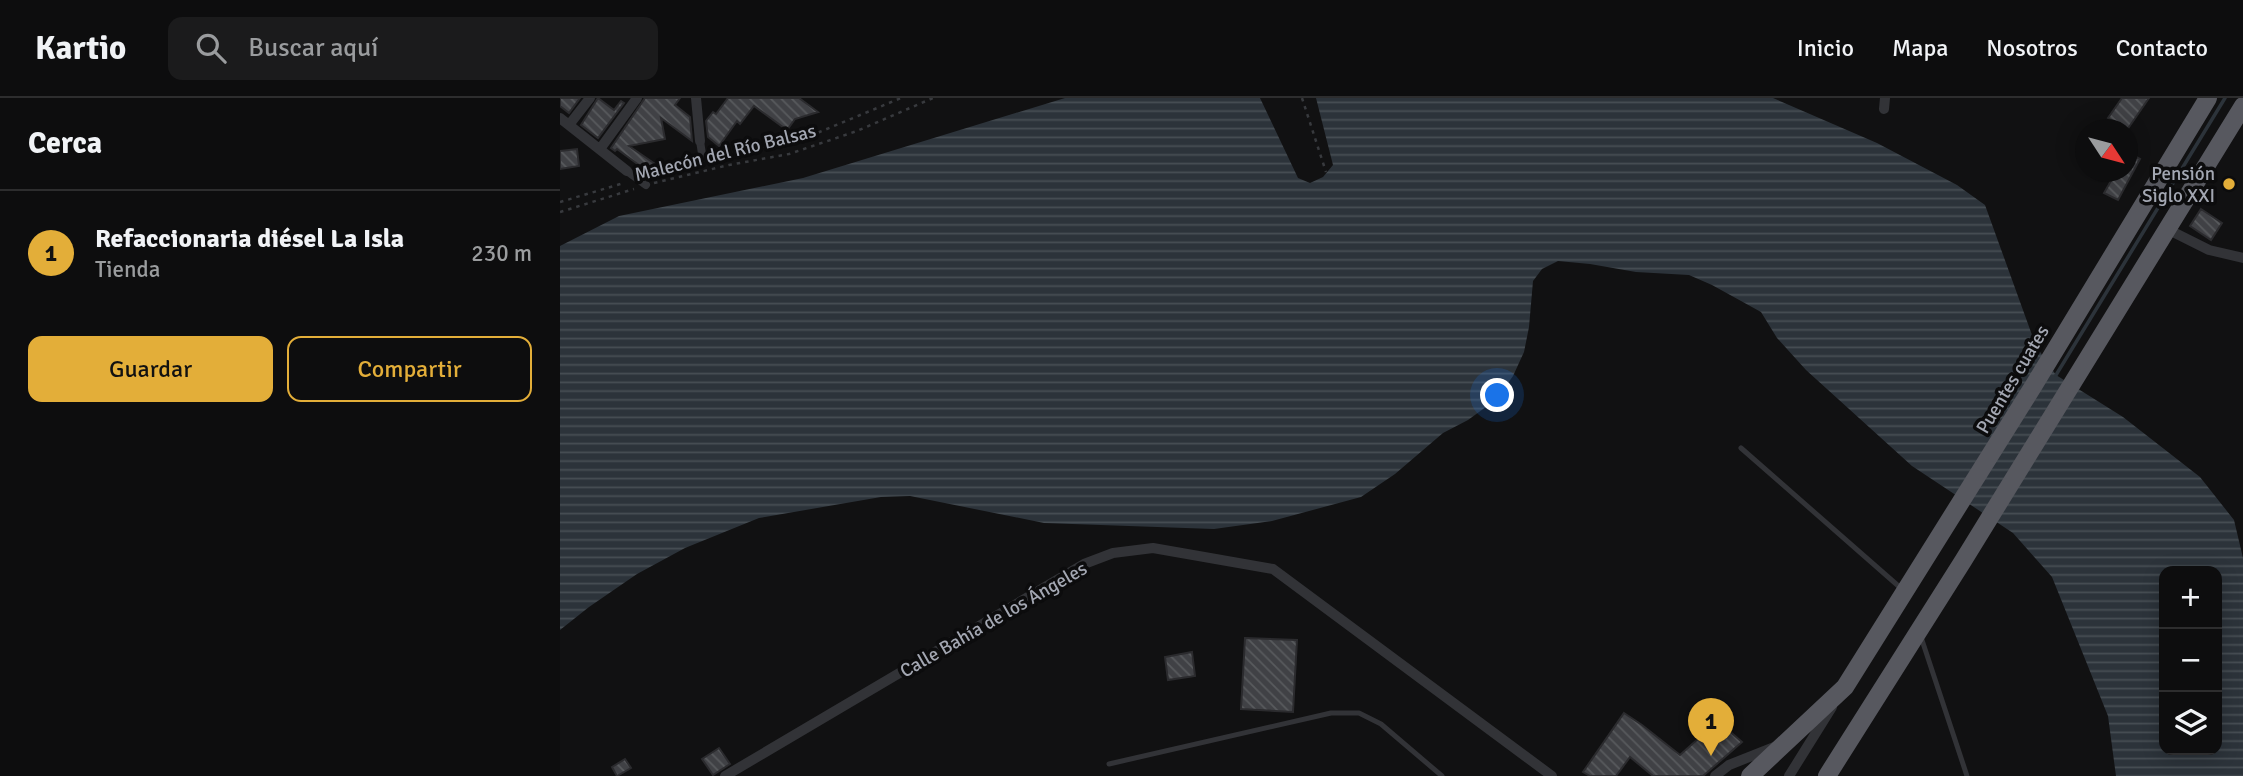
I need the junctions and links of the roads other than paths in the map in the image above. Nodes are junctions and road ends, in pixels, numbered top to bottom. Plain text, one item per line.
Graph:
1 (590, 98) edge
2 (637, 98) edge
3 (696, 98) edge
4 (2208, 98) edge
5 (2243, 106) edge
6 (565, 122) edge
7 (699, 141) joint
8 (600, 149) junction
9 (703, 160) road end
10 (627, 171) joint
11 (646, 185) road end
12 (2167, 229) junction
13 (2243, 258) edge
14 (1741, 448) dead end
15 (1905, 592) junction
16 (1919, 630) junction
17 (1845, 687) junction
18 (1786, 742) junction
19 (1109, 764) dead end
20 (725, 776) edge
21 (1442, 776) edge
22 (1552, 776) edge
23 (1715, 776) edge
24 (1750, 776) edge
25 (1789, 776) edge
26 (1827, 776) edge
27 (1967, 776) edge

1 - 6 street
2 - 8 street
3 - 7 street
4 - 15 highway, Puentes cuates
5 - 12 highway
6 - 8 street
7 - 9 street
8 - 10 street
10 - 11 street
12 - 13 street
12 - 16 highway
14 - 15 lane
15 - 17 highway, Puentes cuates
16 - 26 highway
16 - 27 lane
17 - 18 highway, Puentes cuates
17 - 25 street
18 - 23 street
18 - 24 highway, Puentes cuates
19 - 21 lane
20 - 22 street, Calle Bahía de los Ángeles

